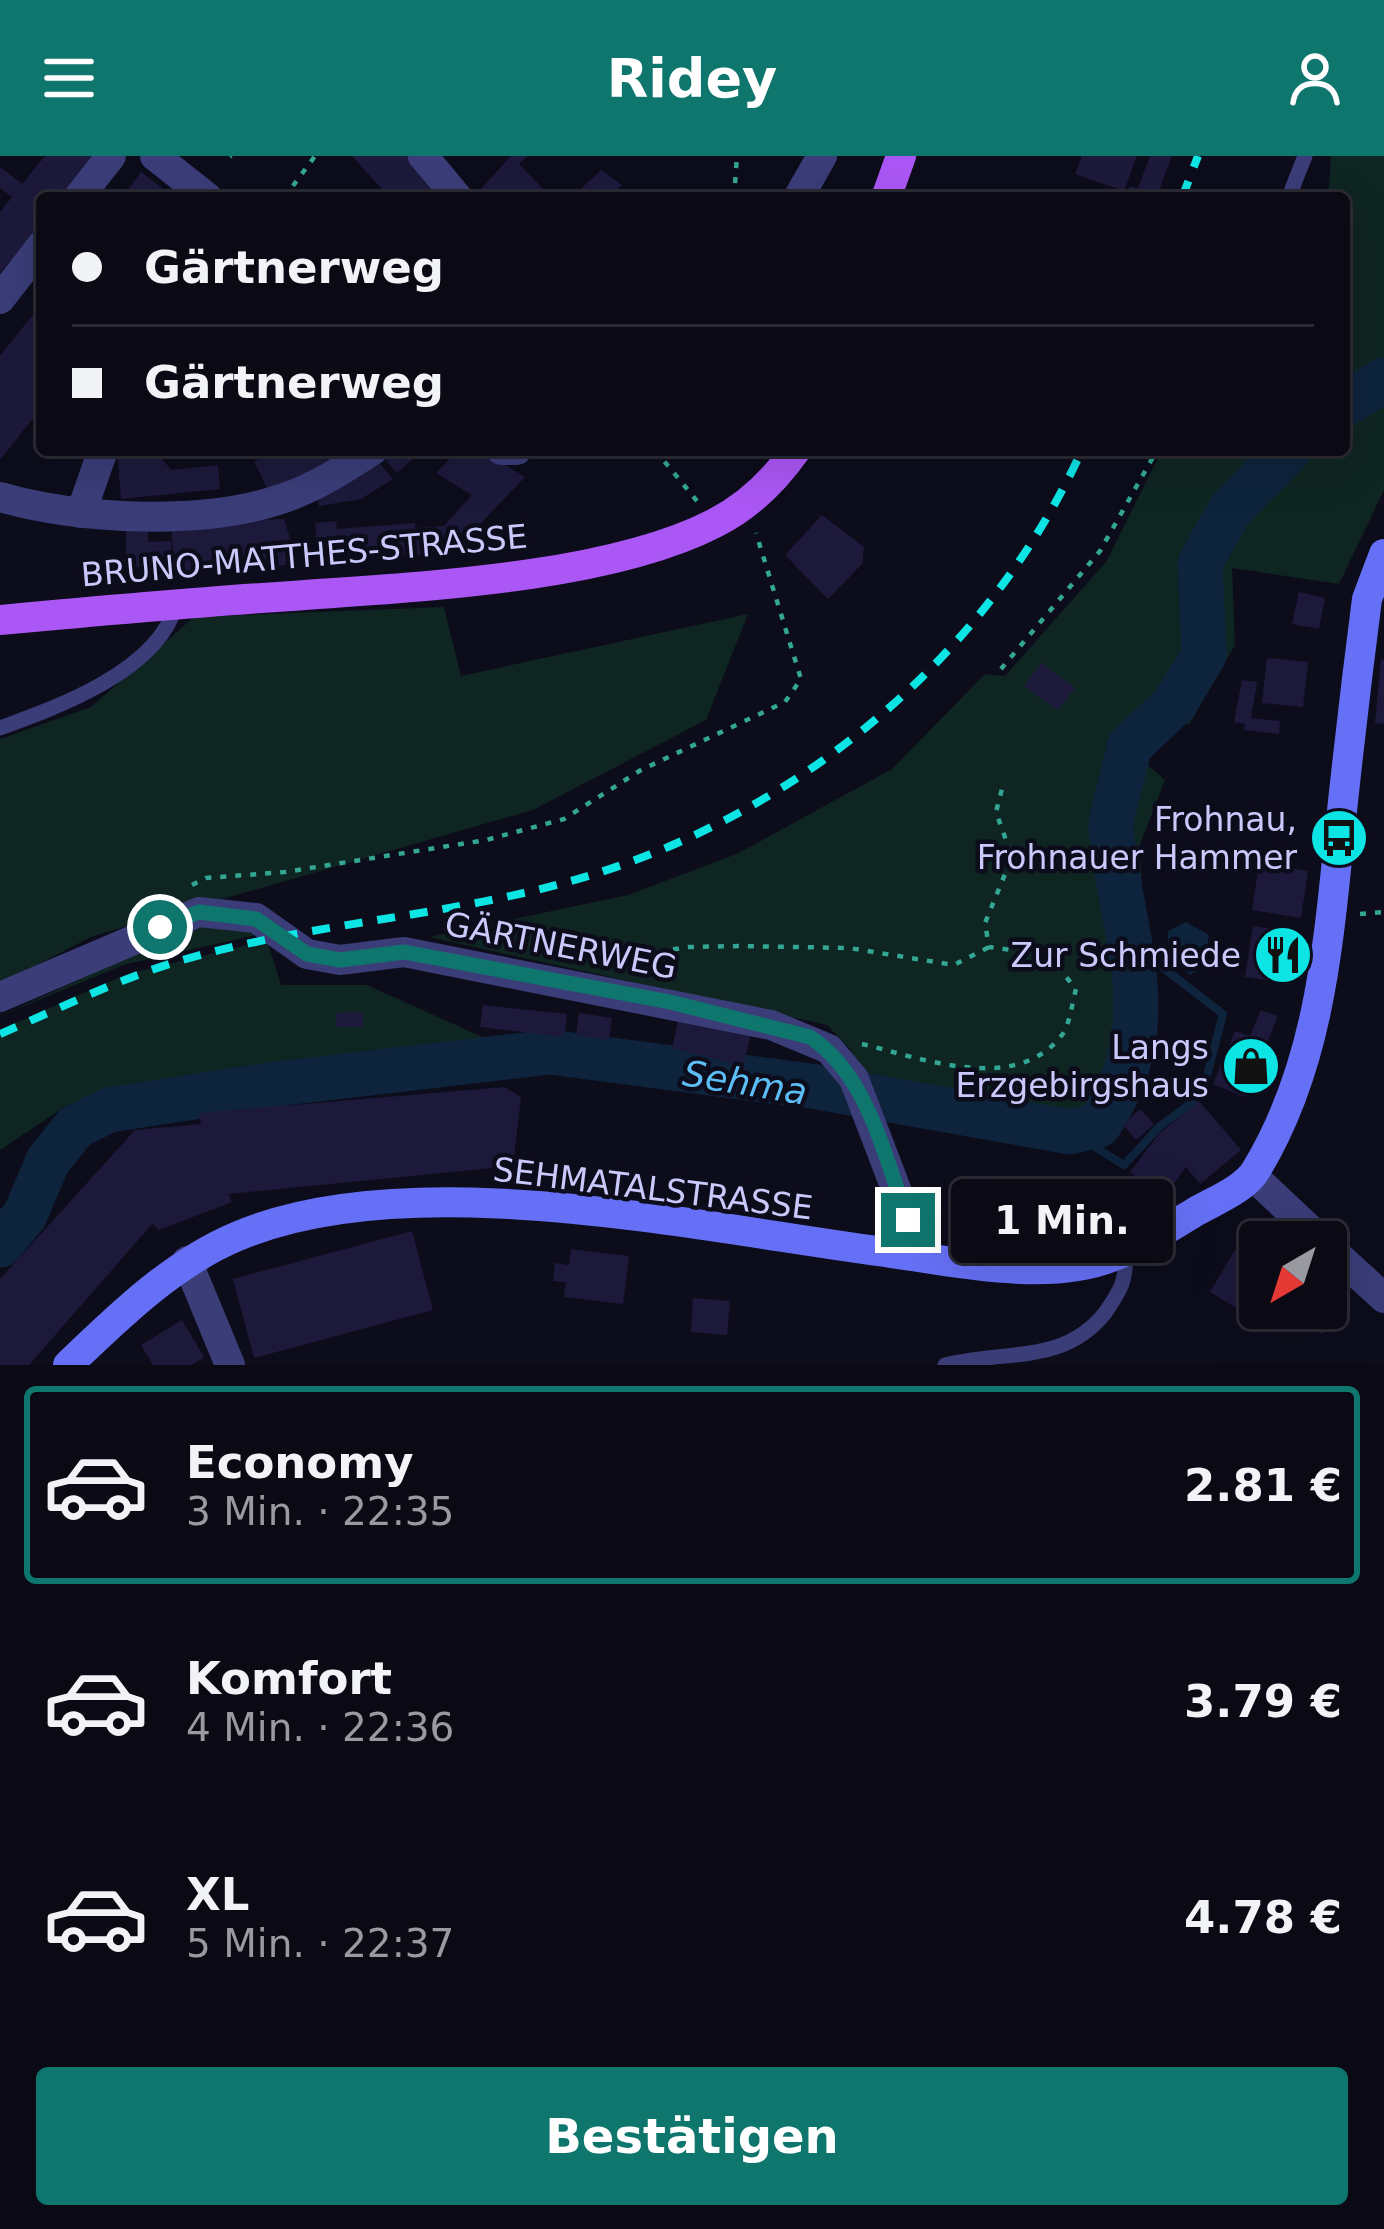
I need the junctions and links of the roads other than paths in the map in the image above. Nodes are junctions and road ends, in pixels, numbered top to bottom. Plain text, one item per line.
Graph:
1 (111, 156) edge
2 (155, 156) edge
3 (423, 156) edge
4 (822, 156) edge
5 (1305, 156) edge
6 (83, 192) edge
7 (200, 192) edge
8 (453, 192) edge
9 (801, 192) edge
10 (1293, 192) edge
11 (36, 253) edge
12 (0, 299) edge
13 (102, 456) edge
14 (364, 456) edge
15 (790, 456) edge
16 (0, 497) edge
17 (81, 513) junction
18 (1384, 554) edge
19 (176, 604) junction
20 (0, 620) edge
21 (0, 728) edge
22 (0, 997) edge
23 (1253, 1176) junction
24 (1301, 1221) edge
25 (1125, 1254) junction
26 (922, 1257) junction
27 (187, 1261) junction
28 (1347, 1264) edge
29 (1384, 1298) edge
30 (68, 1365) edge
31 (230, 1365) edge
32 (945, 1365) edge

1 - 6 street
2 - 7 street
3 - 8 street
4 - 9 street
5 - 10 lane
11 - 12 street
13 - 17 street
14 - 17 street
15 - 19 main road, BRUNO-MATTHES-STRASSE
16 - 17 street
18 - 23 main road
19 - 20 main road, BRUNO-MATTHES-STRASSE
19 - 21 lane
22 - 26 street, GÄRTNERWEG
23 - 24 street
23 - 25 main road, SEHMATALSTRASSE
25 - 26 main road, SEHMATALSTRASSE
25 - 32 lane
26 - 27 main road, SEHMATALSTRASSE
27 - 30 main road, SEHMATALSTRASSE
27 - 31 street
28 - 29 street

